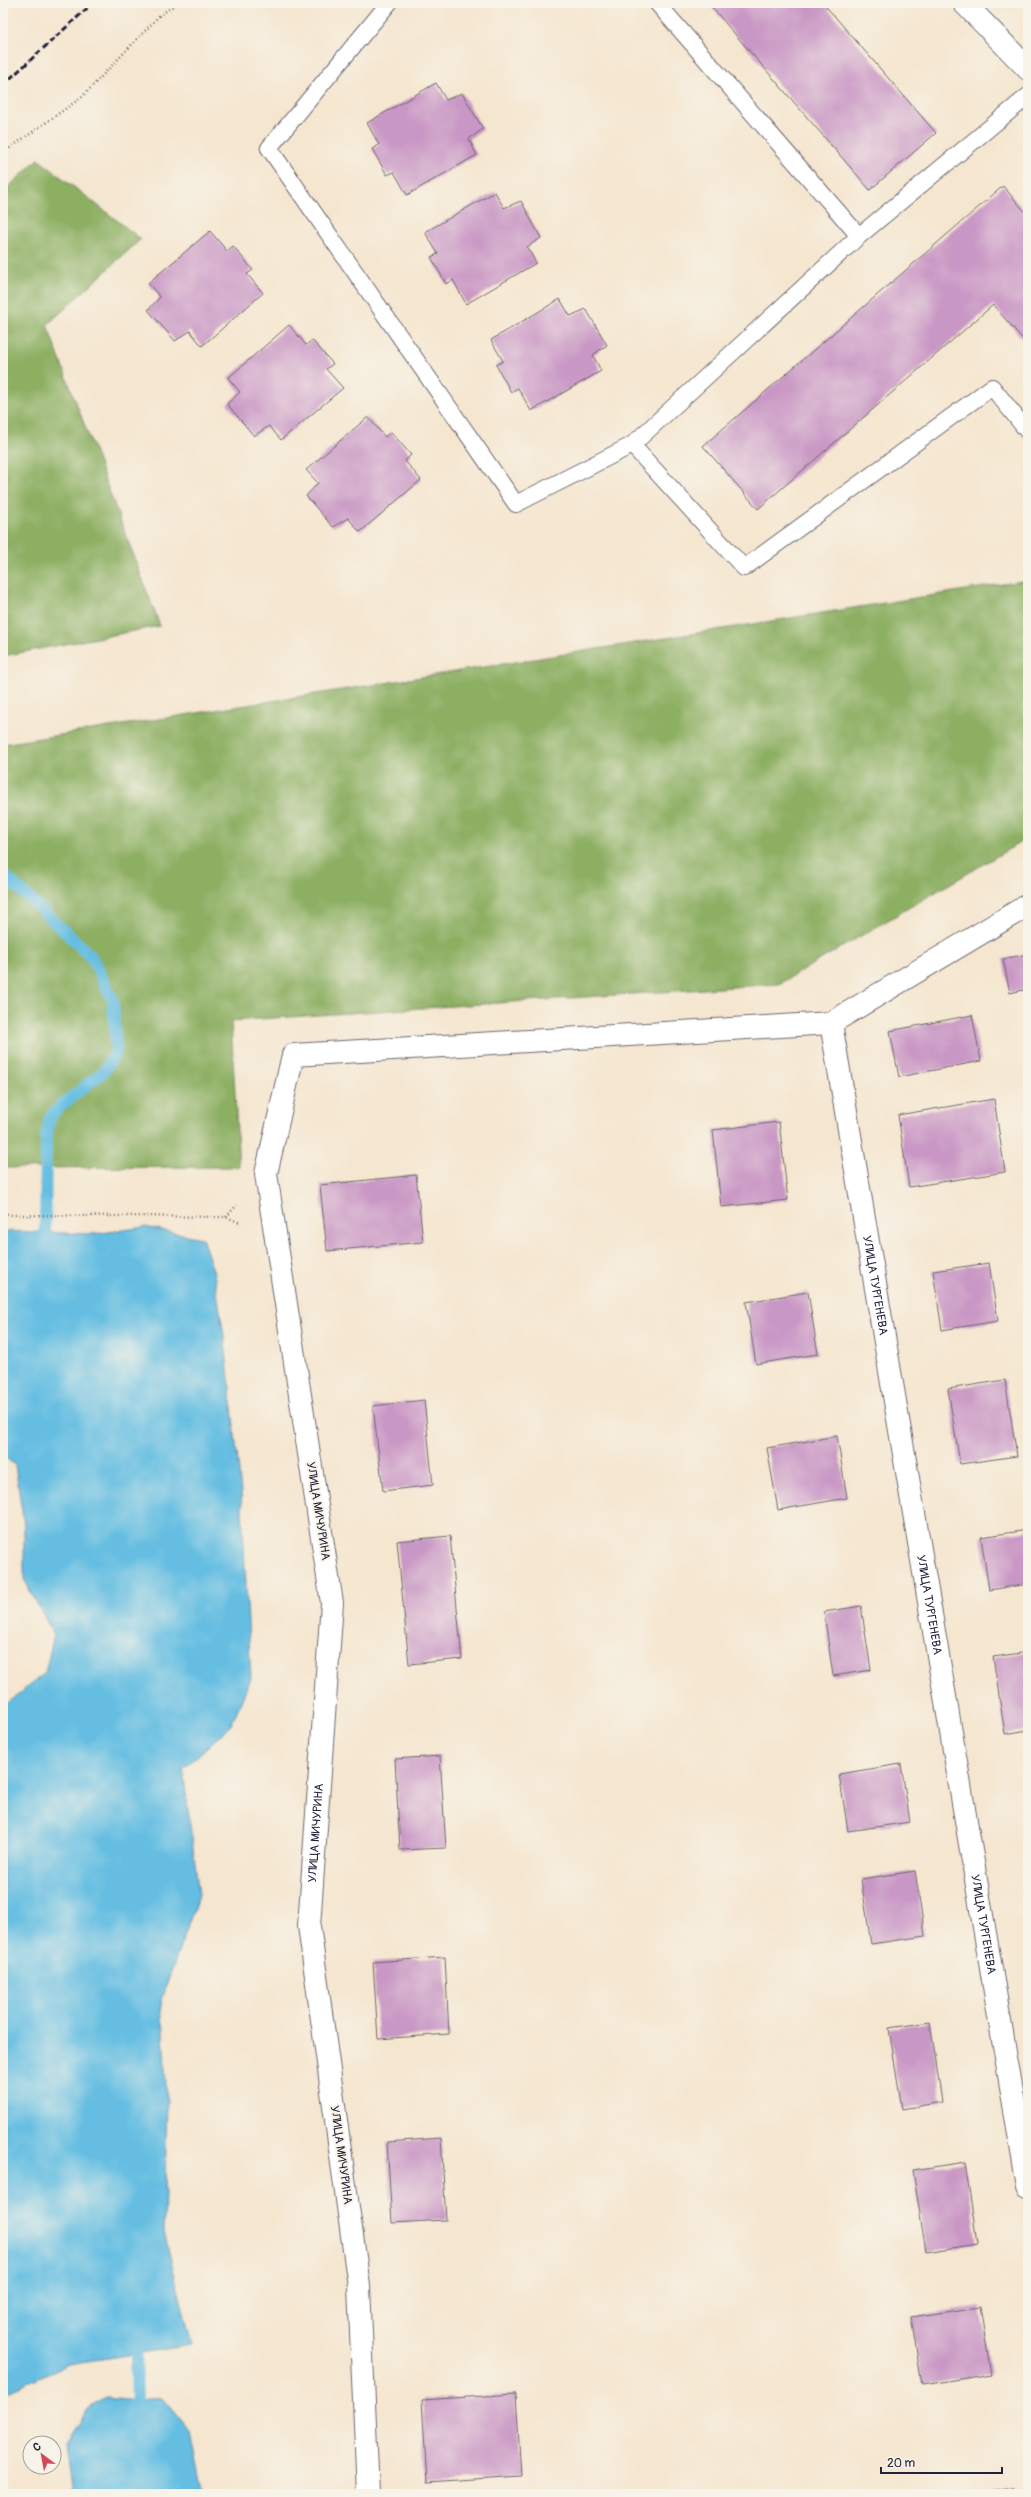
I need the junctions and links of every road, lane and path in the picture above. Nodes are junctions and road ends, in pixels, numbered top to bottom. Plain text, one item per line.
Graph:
1 (178, 3) edge
2 (389, 3) edge
3 (657, 3) edge
4 (964, 3) edge
5 (1028, 70) edge
6 (1028, 96) edge
7 (3, 153) edge
8 (859, 236) junction
9 (1028, 432) edge
10 (632, 445) junction
11 (1028, 905) edge
12 (830, 1023) junction
13 (3, 1213) edge
14 (274, 1237) junction
15 (1028, 2187) edge
16 (368, 2494) edge

1 - 7 path
2 - 10 lane
3 - 8 lane
4 - 5 street
6 - 8 lane
8 - 10 lane
9 - 10 lane
11 - 12 street
12 - 14 street, УЛИЦА МИЧУРИНА
12 - 15 street, УЛИЦА ТУРГЕНЕВА
13 - 14 path
14 - 16 street, УЛИЦА МИЧУРИНА

